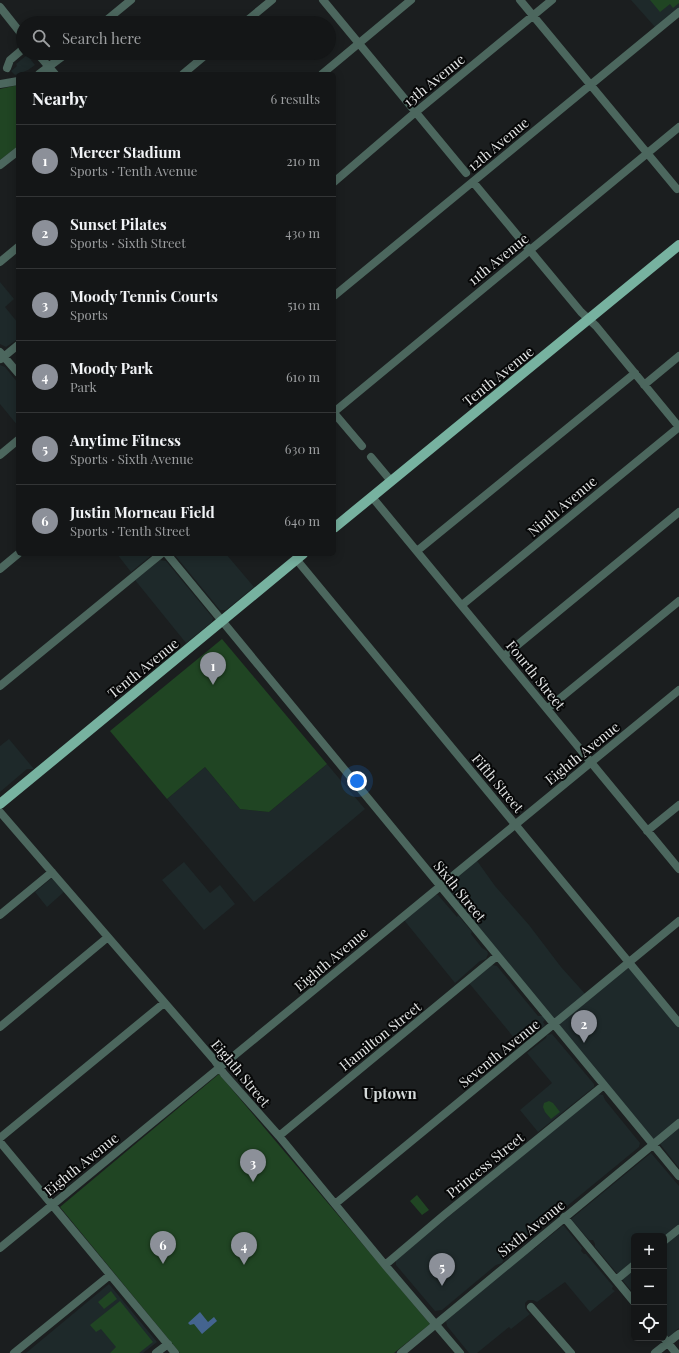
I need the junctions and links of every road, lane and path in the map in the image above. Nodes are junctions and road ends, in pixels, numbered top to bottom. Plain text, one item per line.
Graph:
1 (131, 0) edge
2 (272, 0) edge
3 (323, 0) edge
4 (411, 0) edge
5 (520, 0) edge
6 (552, 0) edge
7 (0, 7) edge
8 (679, 12) edge
9 (112, 16) edge
10 (253, 16) edge
11 (336, 16) edge
12 (336, 16) edge
13 (533, 16) junction
14 (16, 27) edge
15 (358, 44) junction
16 (16, 55) edge
17 (43, 60) edge
18 (58, 60) edge
19 (200, 60) edge
20 (49, 67) junction
21 (7, 68) dead end
22 (42, 72) edge
23 (53, 72) edge
24 (185, 72) edge
25 (324, 72) edge
26 (16, 81) edge
27 (0, 84) edge
28 (590, 84) junction
29 (415, 112) junction
30 (679, 127) edge
31 (16, 153) edge
32 (647, 153) junction
33 (0, 165) edge
34 (466, 173) dead end
35 (336, 180) edge
36 (473, 182) junction
37 (677, 189) dead end
38 (679, 245) edge
39 (16, 249) edge
40 (530, 250) junction
41 (0, 262) edge
42 (336, 294) edge
43 (589, 319) junction
44 (16, 346) edge
45 (1, 356) edge
46 (679, 356) edge
47 (16, 371) edge
48 (635, 374) junction
49 (644, 385) junction
50 (336, 410) edge
51 (336, 414) edge
52 (679, 427) edge
53 (16, 442) edge
54 (362, 446) dead end
55 (0, 455) edge
56 (371, 457) dead end
57 (391, 482) junction
58 (372, 497) junction
59 (679, 512) edge
60 (336, 526) edge
61 (417, 552) junction
62 (16, 556) edge
63 (158, 556) edge
64 (169, 556) edge
65 (300, 557) edge
66 (0, 569) edge
67 (679, 600) edge
68 (462, 605) junction
69 (222, 622) junction
70 (504, 656) junction
71 (0, 686) edge
72 (679, 690) edge
73 (546, 709) junction
74 (591, 762) junction
75 (0, 804) edge
76 (679, 805) edge
77 (0, 812) edge
78 (515, 824) junction
79 (647, 831) junction
80 (679, 869) edge
81 (52, 872) junction
82 (440, 886) junction
83 (0, 915) edge
84 (679, 921) edge
85 (108, 937) junction
86 (497, 956) junction
87 (629, 963) junction
88 (164, 1003) junction
89 (679, 1023) edge
90 (554, 1024) junction
91 (0, 1027) edge
92 (220, 1068) junction
93 (604, 1086) junction
94 (679, 1123) edge
95 (279, 1136) junction
96 (0, 1138) edge
97 (0, 1142) edge
98 (653, 1144) junction
99 (679, 1176) edge
100 (335, 1204) junction
101 (52, 1205) junction
102 (564, 1217) junction
103 (679, 1229) edge
104 (667, 1239) edge
105 (0, 1248) edge
106 (385, 1265) junction
107 (631, 1268) edge
108 (110, 1275) junction
109 (616, 1280) junction
110 (631, 1298) edge
111 (531, 1307) dead end
112 (436, 1324) junction
113 (679, 1334) edge
114 (667, 1340) edge
115 (665, 1341) edge
116 (667, 1341) edge
117 (168, 1344) junction
118 (14, 1353) edge
119 (156, 1353) edge
120 (175, 1353) edge
121 (401, 1353) edge
122 (460, 1353) edge
123 (571, 1353) edge
124 (655, 1353) edge
125 (676, 1353) edge

1 - 9 street
2 - 10 street
3 - 11 street
4 - 15 street
5 - 13 street
6 - 13 street, 13th Avenue
7 - 14 street
8 - 28 street, 12th Avenue
12 - 15 street
13 - 28 street
13 - 29 street, 13th Avenue
15 - 25 street
15 - 29 street
16 - 21 street
17 - 20 street
18 - 20 street
19 - 24 street
20 - 22 street
20 - 23 street
26 - 27 street
28 - 32 street
28 - 36 street, 12th Avenue
29 - 34 street
29 - 35 street, 13th Avenue
30 - 32 street, 11th Avenue
31 - 33 street
32 - 37 street
32 - 40 street, 11th Avenue
36 - 40 street
36 - 42 street, 12th Avenue
38 - 43 main road, Tenth Avenue
39 - 41 street
40 - 43 street
40 - 50 street, 11th Avenue
43 - 48 street
43 - 57 main road, Tenth Avenue
44 - 45 street
45 - 47 street
46 - 49 street
48 - 49 street
48 - 61 street
49 - 52 street
51 - 54 street
52 - 68 street, Ninth Avenue
53 - 55 street
56 - 57 street
57 - 58 main road, Tenth Avenue
58 - 60 main road, Tenth Avenue
58 - 61 street, Fourth Street
59 - 70 street
61 - 68 street, Fourth Street
62 - 66 street
63 - 71 street
64 - 69 street, Sixth Street
65 - 69 main road, Tenth Avenue
65 - 78 street, Fifth Street
67 - 73 street
68 - 70 street, Fourth Street
69 - 75 main road, Tenth Avenue
69 - 82 street, Sixth Street
70 - 73 street, Fourth Street
72 - 74 street, Eighth Avenue
73 - 74 street, Fourth Street
74 - 78 street, Eighth Avenue
74 - 79 street, Fourth Street
76 - 79 street
77 - 81 street, Eighth Street
78 - 82 street, Eighth Avenue
78 - 87 street, Fifth Street
79 - 80 street, Fourth Street
81 - 83 street
81 - 85 street, Eighth Street
82 - 86 street, Sixth Street
82 - 92 street, Eighth Avenue
84 - 87 street, Seventh Avenue
85 - 88 street, Eighth Street
85 - 91 street
86 - 90 street, Sixth Street
86 - 95 street, Hamilton Street
87 - 89 street, Fifth Street
87 - 90 street, Seventh Avenue
88 - 92 street, Eighth Street
88 - 96 street
90 - 93 street, Sixth Street
90 - 100 street, Seventh Avenue
92 - 95 street, Eighth Street
92 - 101 street, Eighth Avenue
93 - 98 street, Sixth Street
93 - 106 street, Princess Street
94 - 98 street, Sixth Avenue
95 - 100 street, Eighth Street
97 - 101 street
98 - 99 street, Sixth Street
98 - 102 street, Sixth Avenue
100 - 106 street, Eighth Street
101 - 105 street, Eighth Avenue
101 - 108 street
102 - 109 street
102 - 112 street, Sixth Avenue
103 - 104 street
106 - 112 street, Eighth Street
107 - 109 street
108 - 117 street
108 - 118 street
109 - 110 street
111 - 123 street
112 - 121 street, Sixth Avenue
112 - 122 street, Eighth Street
113 - 114 street
115 - 124 street
116 - 125 street
117 - 119 street
117 - 120 street

